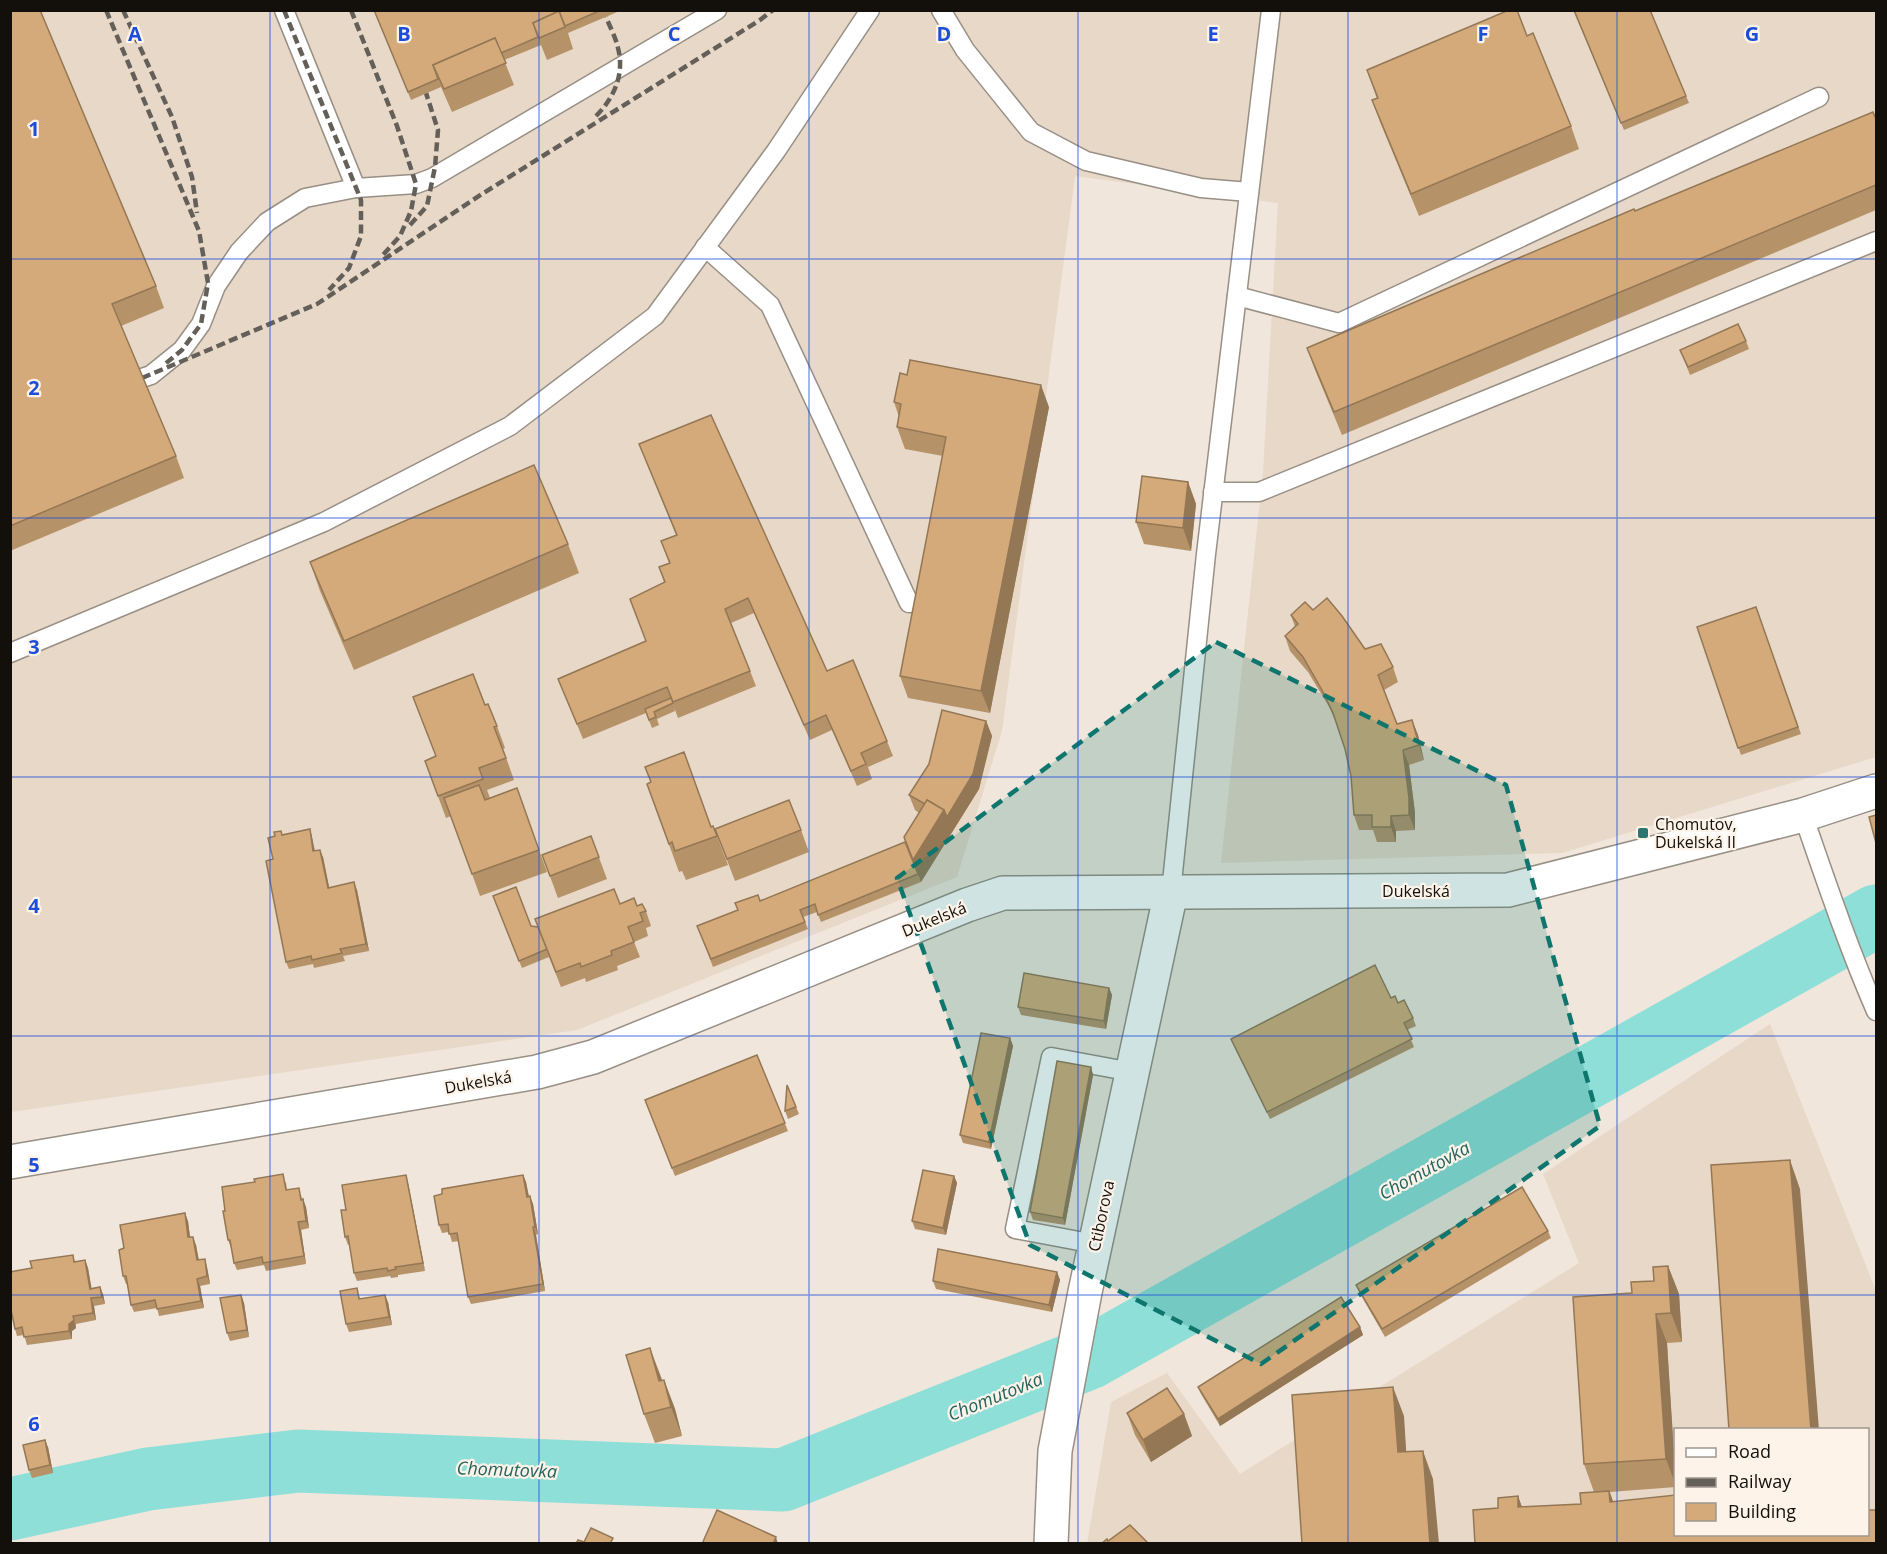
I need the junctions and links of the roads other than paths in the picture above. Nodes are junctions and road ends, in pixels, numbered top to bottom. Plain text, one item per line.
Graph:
1 (284, 10) edge
2 (717, 10) edge
3 (870, 10) edge
4 (942, 10) edge
5 (1271, 10) edge
6 (1819, 97) dead end
7 (356, 188) junction
8 (1249, 192) junction
9 (1876, 241) edge
10 (705, 247) junction
11 (1237, 296) junction
12 (142, 378) edge
13 (1213, 492) junction
14 (909, 603) dead end
15 (10, 653) edge
16 (1876, 791) edge
17 (1803, 815) junction
18 (1171, 892) junction
19 (1876, 1011) edge
20 (1132, 1072) junction
21 (10, 1162) edge
22 (1095, 1244) junction
23 (1051, 1544) edge

1 - 7 lane
2 - 7 lane
3 - 10 lane
4 - 8 lane
5 - 8 lane
6 - 11 lane
7 - 12 lane
8 - 11 lane
9 - 13 lane
10 - 14 lane
10 - 15 lane
11 - 13 lane
13 - 18 lane
16 - 17 street, Dukelská
17 - 18 street, Dukelská
17 - 19 lane
18 - 20 street, Ctiborova
18 - 21 street, Dukelská
20 - 22 street, Ctiborova
20 - 22 lane
22 - 23 street, Ctiborova

